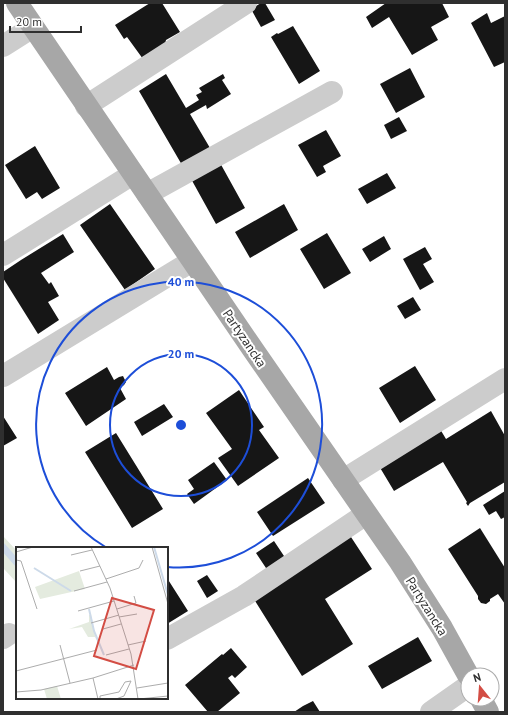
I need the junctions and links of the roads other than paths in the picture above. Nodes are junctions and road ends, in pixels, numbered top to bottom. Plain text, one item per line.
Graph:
1 (17, 3) edge
2 (246, 3) edge
3 (33, 27) junction
4 (3, 46) edge
5 (332, 92) dead end
6 (86, 106) junction
7 (133, 174) junction
8 (147, 194) junction
9 (3, 255) edge
10 (192, 261) junction
11 (3, 376) edge
12 (505, 379) edge
13 (343, 480) junction
14 (366, 514) junction
15 (168, 638) edge
16 (464, 667) edge
17 (460, 692) edge
18 (431, 712) edge

1 - 3 main road, Partyzancka
2 - 6 street
3 - 4 street
3 - 6 main road, Partyzancka
5 - 8 street
6 - 7 main road, Partyzancka
7 - 8 main road, Partyzancka
7 - 9 street
8 - 10 main road, Partyzancka
10 - 11 street
10 - 13 main road, Partyzancka
12 - 13 street
13 - 14 main road, Partyzancka
14 - 15 street
14 - 16 main road, Partyzancka
17 - 18 street

